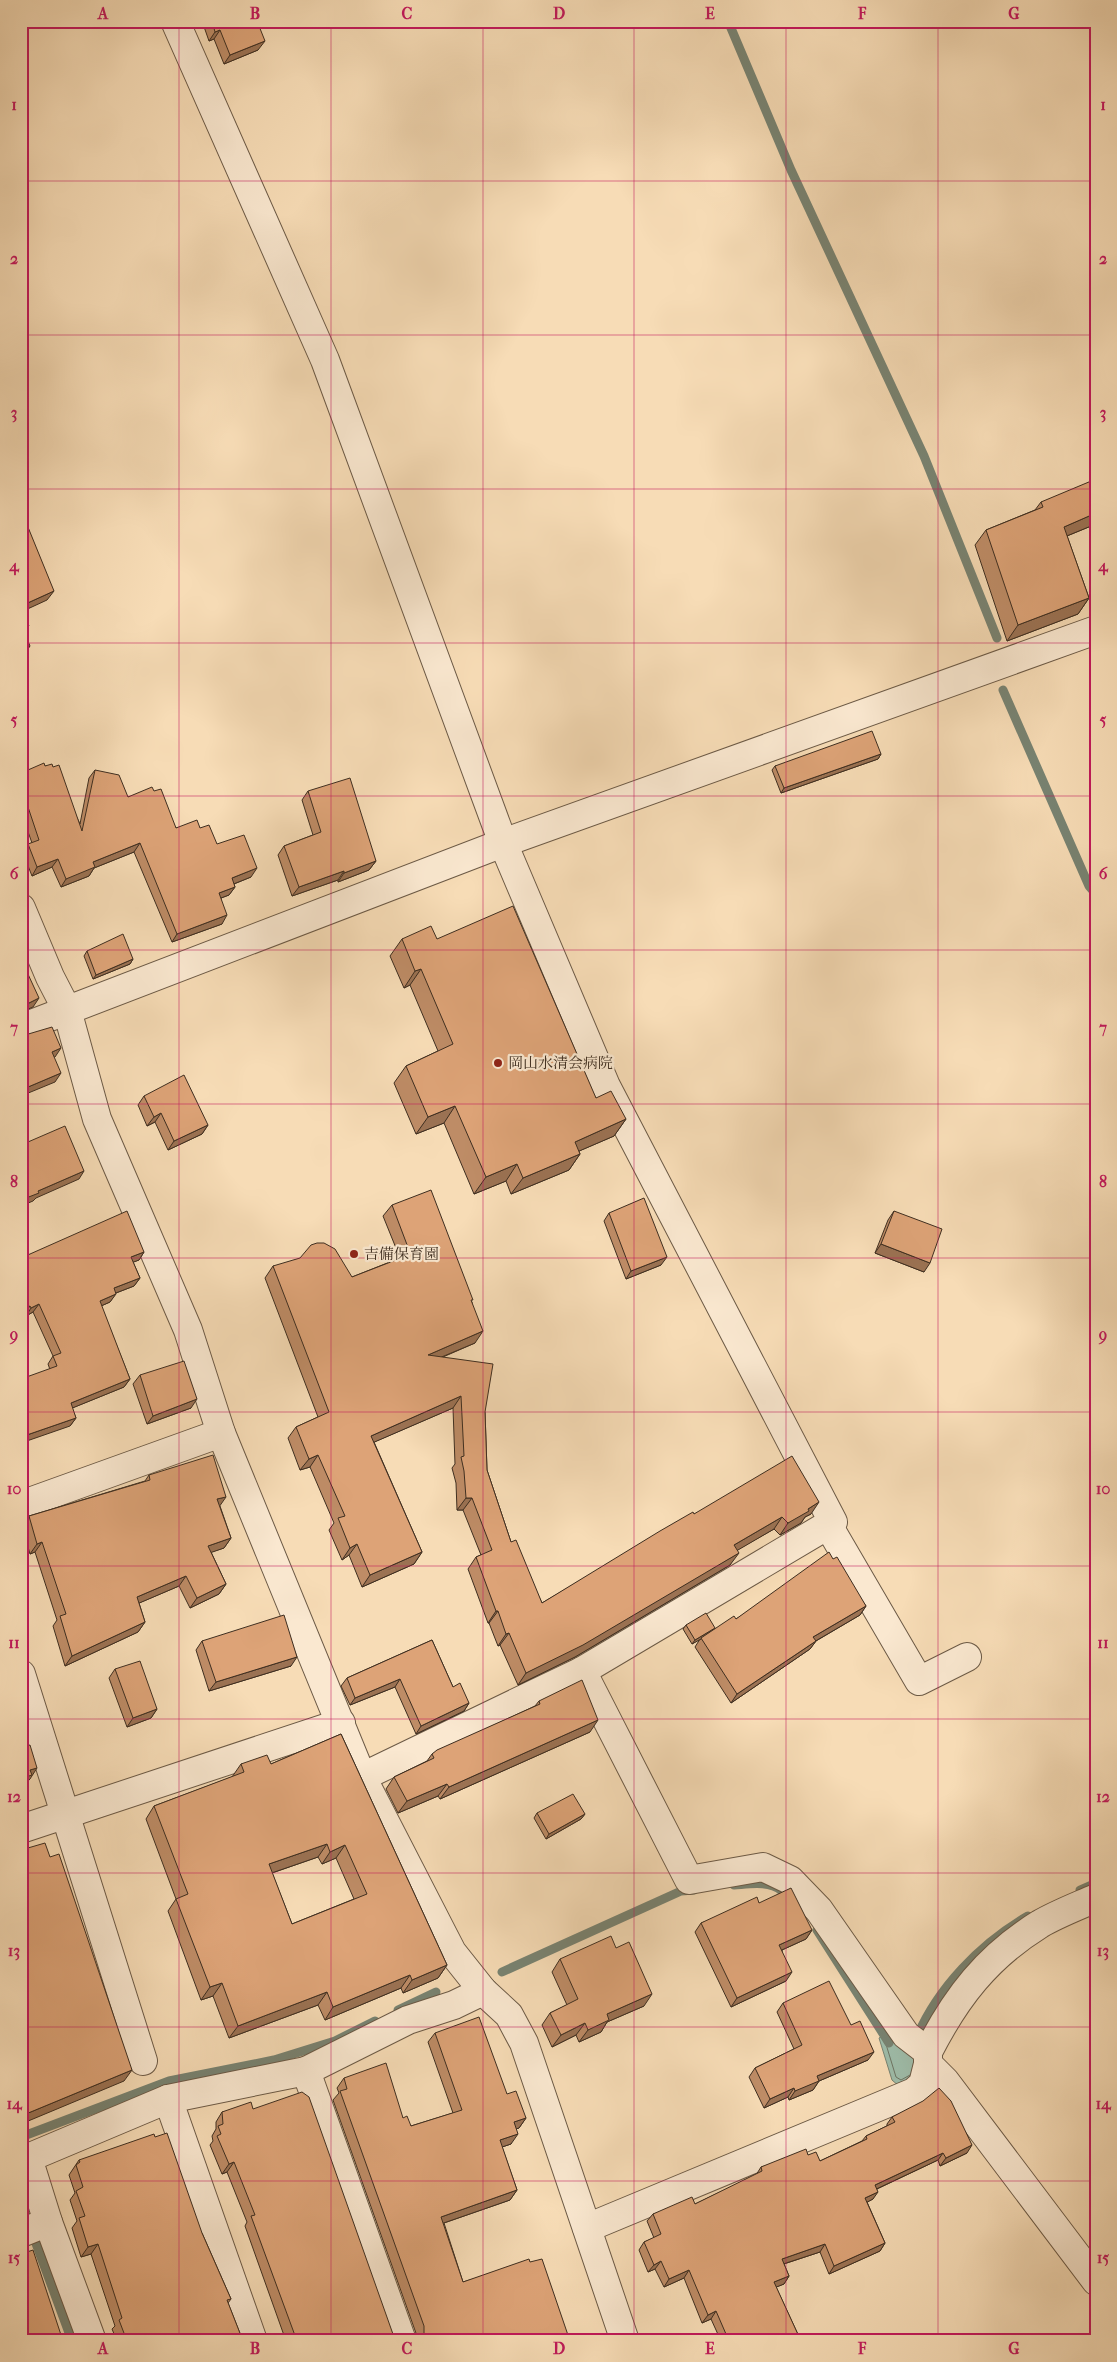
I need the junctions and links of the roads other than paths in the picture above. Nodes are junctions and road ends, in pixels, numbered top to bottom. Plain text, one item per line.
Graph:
1 (175, 21) edge
2 (1096, 630) edge
3 (504, 843) junction
4 (21, 908) edge
5 (67, 1010) junction
6 (21, 1028) edge
7 (221, 1432) junction
8 (21, 1505) edge
9 (828, 1524) junction
10 (967, 1657) dead end
11 (582, 1670) junction
12 (21, 1674) edge
13 (341, 1723) junction
14 (362, 1777) junction
15 (66, 1814) junction
16 (21, 1829) edge
17 (1096, 1898) edge
18 (483, 1991) junction
19 (922, 2059) junction
20 (143, 2061) dead end
21 (306, 2071) junction
22 (168, 2099) junction
23 (33, 2228) edge
24 (587, 2228) junction
25 (1096, 2281) edge
26 (92, 2341) edge
27 (253, 2341) edge
28 (402, 2341) edge
29 (625, 2341) edge

1 - 3 street
2 - 3 street
3 - 5 street
3 - 9 street
4 - 5 street
5 - 6 street
5 - 7 street
7 - 8 street
7 - 13 street
9 - 10 street
9 - 11 street
11 - 14 street
11 - 19 street
12 - 15 street
13 - 14 street
13 - 15 street
14 - 18 street
15 - 16 street
15 - 20 street
17 - 19 street
18 - 21 street
18 - 24 street
19 - 24 street
19 - 25 street
21 - 22 street
21 - 28 street
22 - 23 street
22 - 27 street
23 - 26 street
24 - 29 street

